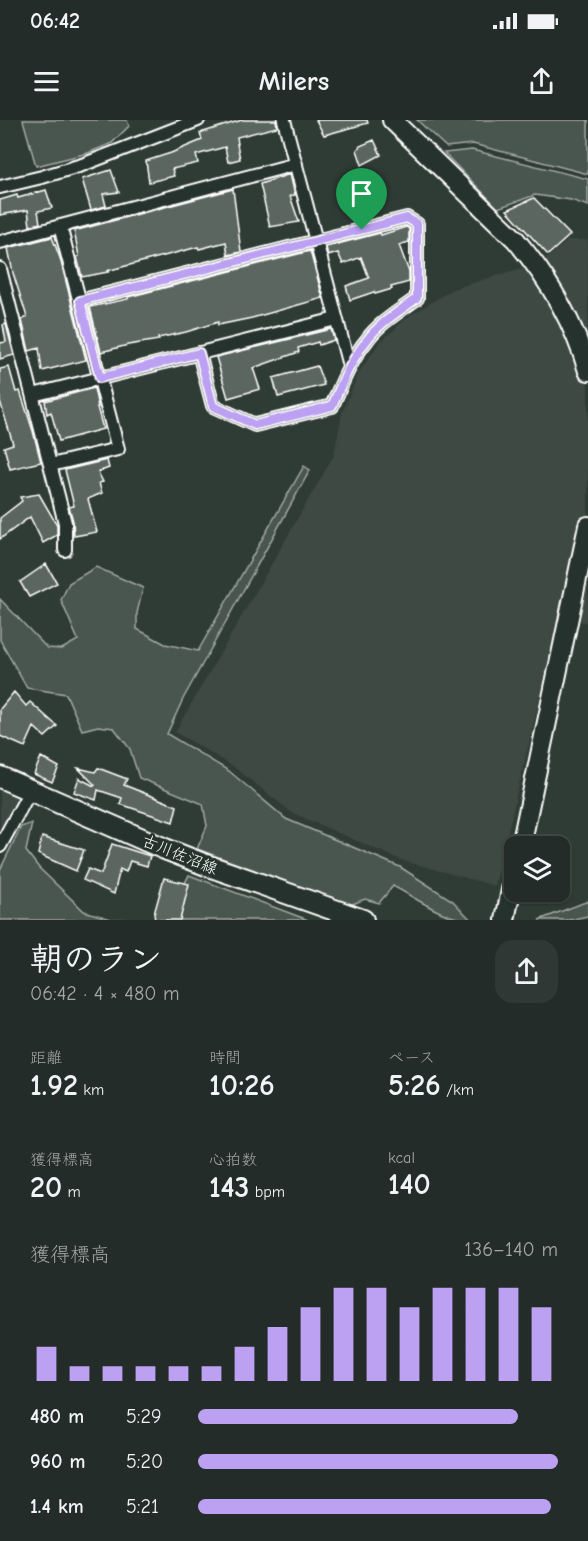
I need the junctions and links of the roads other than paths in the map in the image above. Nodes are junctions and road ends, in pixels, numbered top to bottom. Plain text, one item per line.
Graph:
1 (198, 120) edge
2 (284, 120) edge
3 (392, 120) edge
4 (296, 164) junction
5 (0, 187) edge
6 (60, 226) junction
7 (316, 241) junction
8 (0, 242) edge
9 (0, 269) edge
10 (80, 301) junction
11 (336, 319) junction
12 (199, 353) junction
13 (350, 366) junction
14 (588, 371) edge
15 (100, 378) junction
16 (33, 395) junction
17 (51, 465) junction
18 (588, 526) edge
19 (65, 550) dead end
20 (0, 777) edge
21 (30, 791) junction
22 (522, 836) edge
23 (0, 846) edge
24 (509, 902) edge
25 (363, 920) edge
26 (505, 920) edge

1 - 5 street
2 - 4 street
3 - 14 street
4 - 6 street
4 - 7 street
6 - 8 street
6 - 10 street
7 - 10 street
7 - 11 street
7 - 13 street
9 - 16 street
10 - 15 street
11 - 12 street
11 - 13 street
12 - 13 street
12 - 15 street
15 - 16 street
15 - 17 street
16 - 17 street
17 - 19 street
18 - 22 street
20 - 21 main road, 古川佐沼線
21 - 23 street
21 - 25 main road, 古川佐沼線
24 - 26 street

